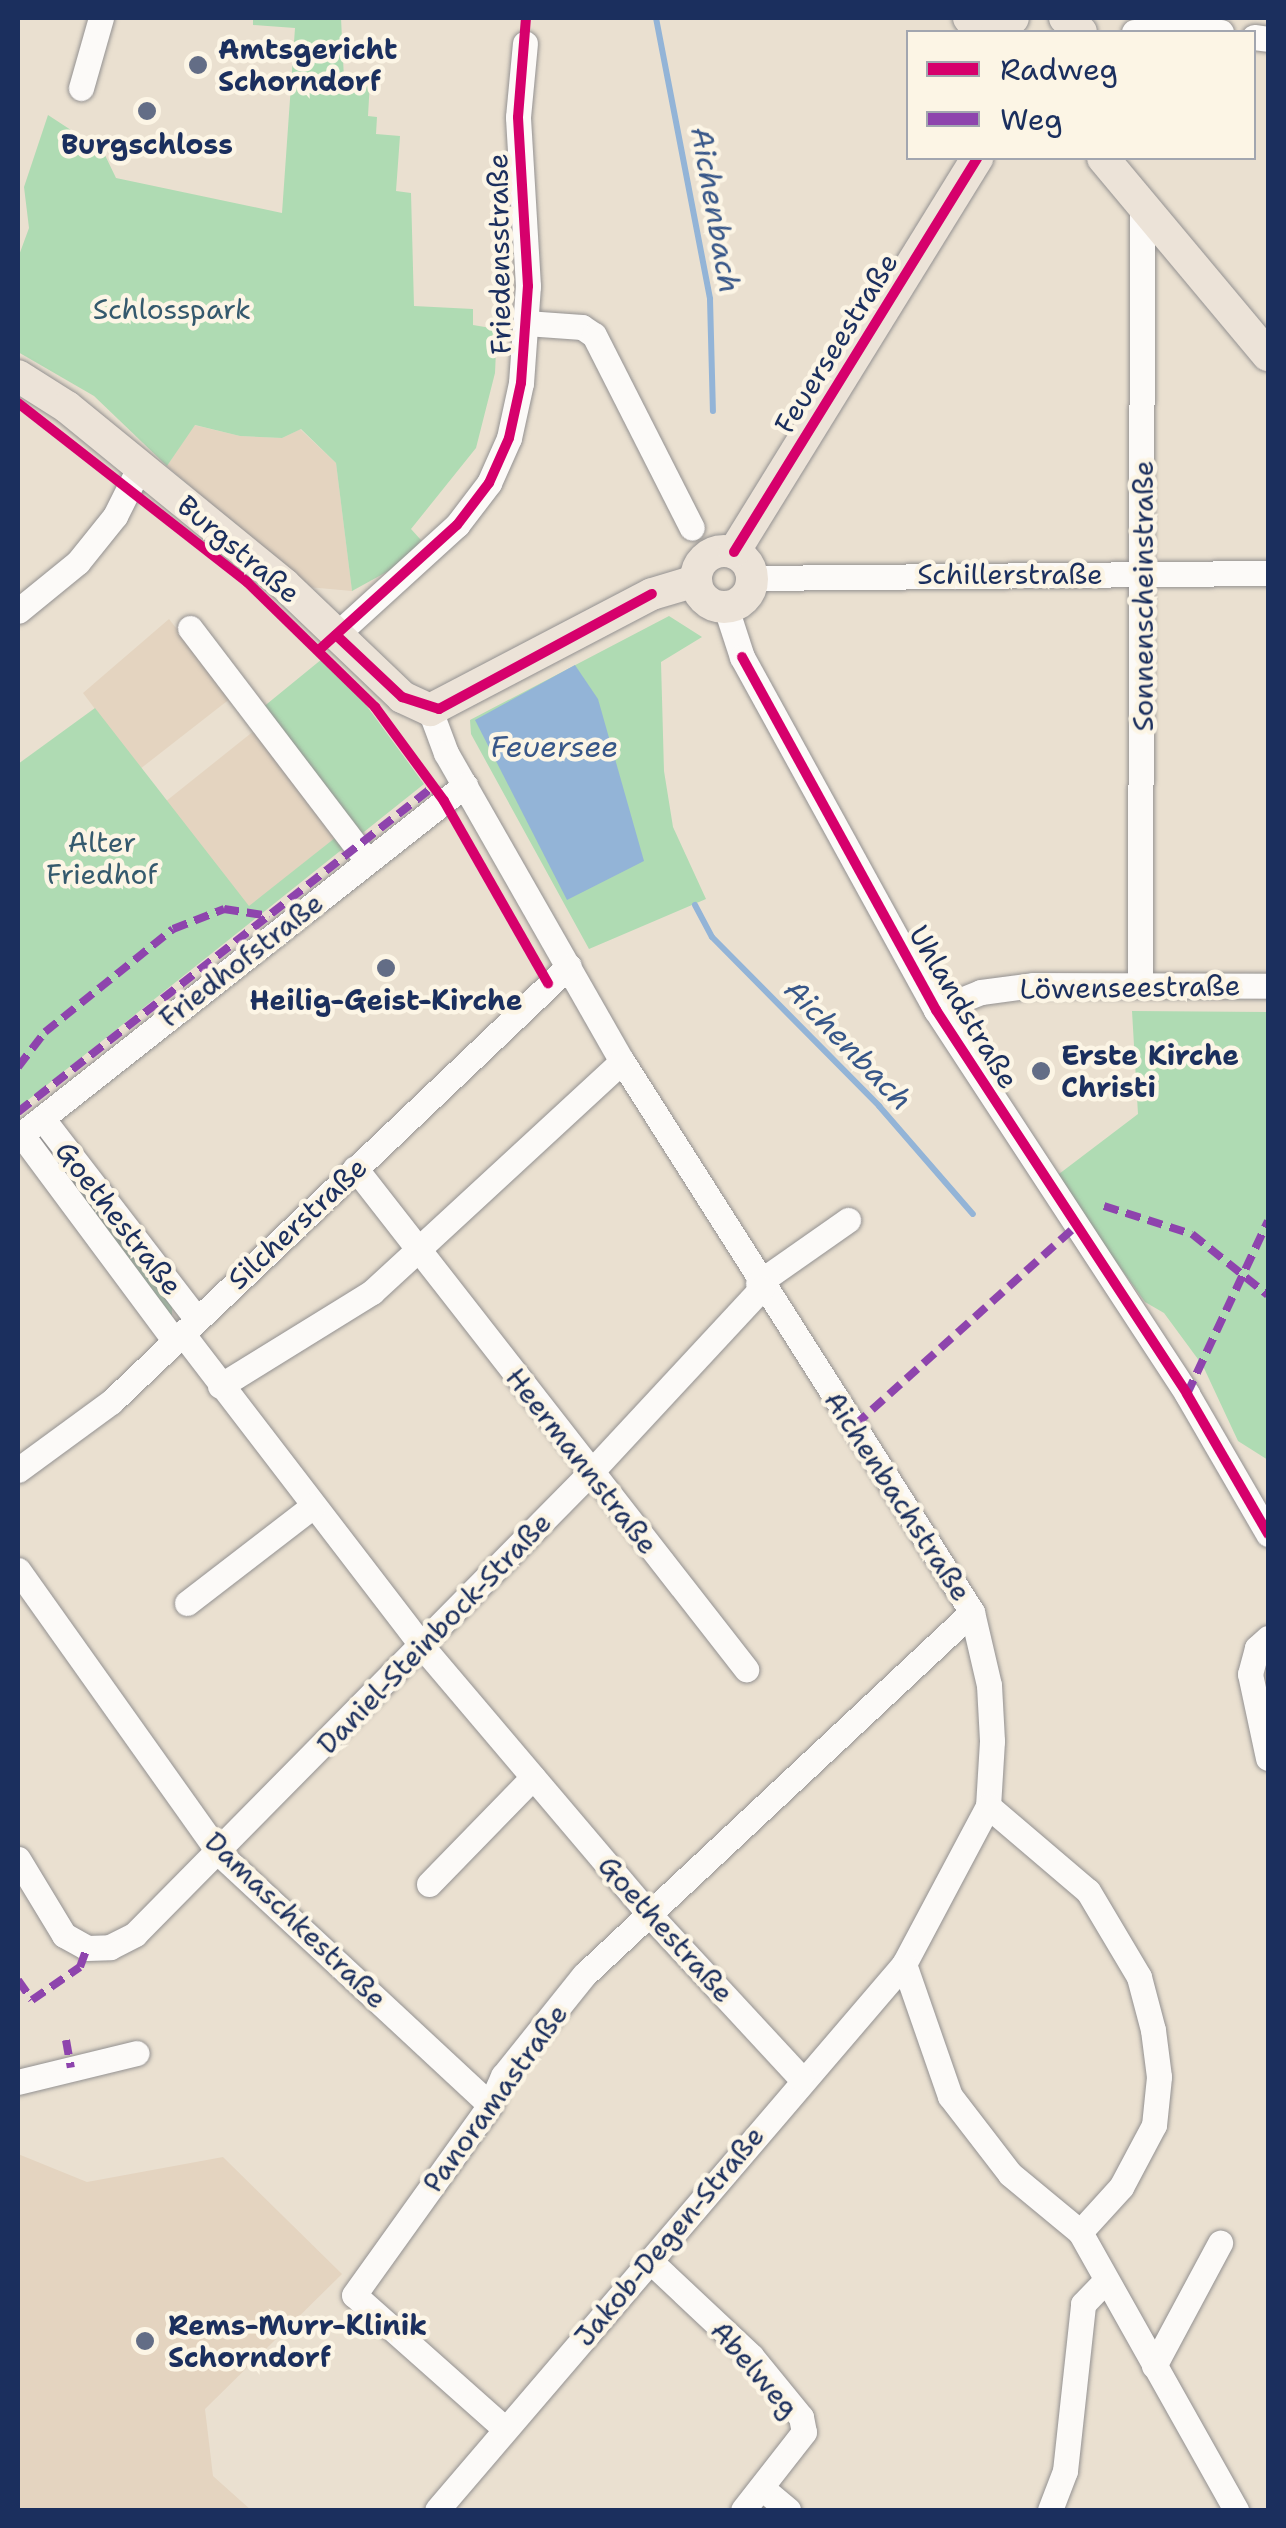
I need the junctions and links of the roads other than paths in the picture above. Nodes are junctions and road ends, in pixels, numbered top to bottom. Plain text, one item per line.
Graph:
1 (101, 18) edge
2 (525, 43) dead end
3 (82, 88) dead end
4 (976, 160) edge
5 (1105, 160) edge
6 (1142, 208) junction
7 (526, 323) junction
8 (1268, 354) edge
9 (18, 376) edge
10 (140, 466) junction
11 (692, 528) dead end
12 (744, 565) junction
13 (1268, 573) edge
14 (1144, 574) junction
15 (696, 581) junction
16 (726, 608) junction
17 (18, 611) edge
18 (190, 628) dead end
19 (336, 635) junction
20 (430, 710) junction
21 (464, 785) junction
22 (367, 860) junction
23 (569, 966) junction
24 (1140, 984) junction
25 (1268, 986) edge
26 (936, 1010) junction
27 (622, 1062) junction
28 (27, 1130) edge
29 (355, 1168) junction
30 (848, 1220) dead end
31 (422, 1250) junction
32 (760, 1286) junction
33 (184, 1331) junction
34 (220, 1386) junction
35 (22, 1458) edge
36 (589, 1474) junction
37 (1258, 1490) edge
38 (313, 1506) junction
39 (1268, 1534) edge
40 (18, 1570) edge
41 (187, 1603) dead end
42 (972, 1612) junction
43 (1268, 1638) edge
44 (420, 1645) junction
45 (746, 1670) dead end
46 (1268, 1758) edge
47 (533, 1778) junction
48 (988, 1806) junction
49 (219, 1852) junction
50 (18, 1860) edge
51 (428, 1884) dead end
52 (648, 1913) junction
53 (904, 1964) junction
54 (136, 2053) dead end
55 (802, 2078) junction
56 (18, 2082) edge
57 (490, 2105) junction
58 (1080, 2232) junction
59 (1220, 2243) dead end
60 (650, 2261) junction
61 (1104, 2282) junction
62 (1154, 2366) junction
63 (504, 2428) junction
64 (762, 2488) junction
65 (437, 2510) edge
66 (744, 2510) edge
67 (788, 2510) edge
68 (1050, 2510) edge
69 (1236, 2510) edge

1 - 3 street
2 - 7 street, Friedensstraße
4 - 12 main road, Feuerseestraße
5 - 6 main road
6 - 8 main road
6 - 14 street, Sonnenscheinstraße
7 - 11 street
7 - 19 street, Friedensstraße
9 - 10 main road, Burgstraße
10 - 17 street
10 - 19 main road, Burgstraße
12 - 14 street, Schillerstraße
12 - 15 main road
12 - 16 main road
13 - 14 street, Schillerstraße
14 - 24 street, Sonnenscheinstraße
15 - 16 main road
15 - 20 main road
16 - 26 street, Uhlandstraße
18 - 22 street
19 - 20 main road
20 - 21 street, Aichenbachstraße
21 - 22 street, Friedhofstraße
21 - 23 street, Aichenbachstraße
22 - 28 street, Friedhofstraße
23 - 27 street, Aichenbachstraße
23 - 29 street, Silcherstraße
24 - 25 street, Löwenseestraße
24 - 26 street, Löwenseestraße
26 - 37 street, Uhlandstraße
27 - 31 street
27 - 32 street, Aichenbachstraße
28 - 33 street, Goethestraße
29 - 31 street, Heermannstraße
29 - 33 street, Silcherstraße
30 - 32 street, Daniel-Steinbock-Straße
31 - 34 street
31 - 36 street, Heermannstraße
32 - 36 street, Daniel-Steinbock-Straße
32 - 42 street, Aichenbachstraße
33 - 34 street, Goethestraße
33 - 35 street, Silcherstraße
34 - 38 street, Goethestraße
36 - 44 street, Daniel-Steinbock-Straße
36 - 45 street, Heermannstraße
37 - 39 street, Uhlandstraße
38 - 41 street
38 - 44 street, Goethestraße
40 - 49 street, Damaschkestraße
42 - 48 street, Aichenbachstraße
42 - 52 street, Panoramastraße
43 - 46 street
44 - 47 street, Goethestraße
44 - 49 street, Daniel-Steinbock-Straße
47 - 51 street
47 - 52 street, Goethestraße
48 - 53 street, Aichenbachstraße
48 - 58 street
49 - 50 street, Daniel-Steinbock-Straße
49 - 57 street, Damaschkestraße
52 - 55 street, Goethestraße
52 - 57 street, Panoramastraße
53 - 55 street, Jakob-Degen-Straße
53 - 58 street
54 - 56 street
55 - 60 street, Jakob-Degen-Straße
57 - 63 street, Panoramastraße
58 - 61 street
59 - 62 street
60 - 63 street, Jakob-Degen-Straße
60 - 64 street, Abelweg
61 - 62 street
61 - 68 street
62 - 69 street
63 - 65 street, Jakob-Degen-Straße
64 - 66 street, Abelweg
64 - 67 street

